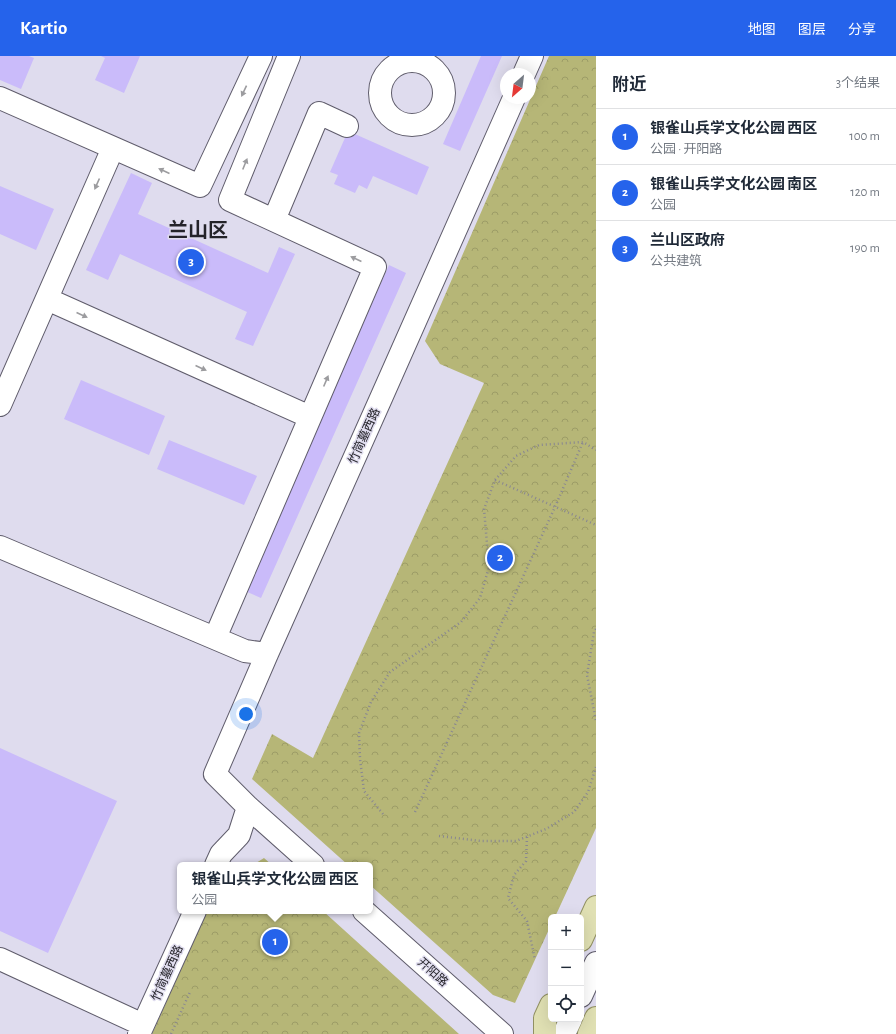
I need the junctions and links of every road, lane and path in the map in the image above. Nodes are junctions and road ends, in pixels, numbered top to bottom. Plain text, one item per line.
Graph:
1 (260, 56) edge
2 (289, 56) edge
3 (532, 56) edge
4 (527, 68) edge
5 (0, 98) edge
6 (511, 104) edge
7 (347, 126) dead end
8 (113, 148) junction
9 (274, 220) junction
10 (47, 299) junction
11 (0, 405) edge
12 (310, 417) junction
13 (583, 442) junction
14 (596, 450) edge
15 (495, 480) junction
16 (555, 507) junction
17 (596, 525) edge
18 (0, 547) edge
19 (596, 629) edge
20 (215, 638) junction
21 (267, 654) junction
22 (596, 721) edge
23 (596, 767) edge
24 (248, 807) junction
25 (415, 812) dead end
26 (383, 814) dead end
27 (439, 836) dead end
28 (527, 837) junction
29 (217, 862) edge
30 (310, 862) edge
31 (596, 907) edge
32 (194, 914) edge
33 (367, 914) edge
34 (584, 933) edge
35 (0, 959) edge
36 (535, 960) dead end
37 (596, 963) edge
38 (584, 989) edge
39 (190, 992) dead end
40 (548, 1012) edge
41 (596, 1018) edge
42 (570, 1022) edge
43 (141, 1030) edge
44 (171, 1034) edge
45 (502, 1034) edge
46 (545, 1034) edge
47 (564, 1034) edge
48 (588, 1034) edge

1 -> 8 street
9 -> 2 street
3 - 4 street
5 - 8 street
6 - 21 street, 竹简墓西路
7 - 9 street
8 -> 10 street
12 -> 9 street
10 - 11 street
10 -> 12 street
12 - 20 street
13 - 14 path
13 - 15 path
13 - 16 path
15 - 16 path
15 - 26 path
16 - 17 path
16 - 25 path
18 - 20 street
19 - 22 path
20 - 21 street
21 - 24 street, 竹简墓西路
23 - 28 path
24 - 29 street
24 - 30 street
27 - 28 path
28 - 36 path
31 - 34 main road
32 - 43 street, 竹简墓西路
33 - 45 street, 开阳路
35 - 43 street
37 - 38 street
39 - 44 path
40 - 46 main road
41 - 48 main road
42 - 47 street

